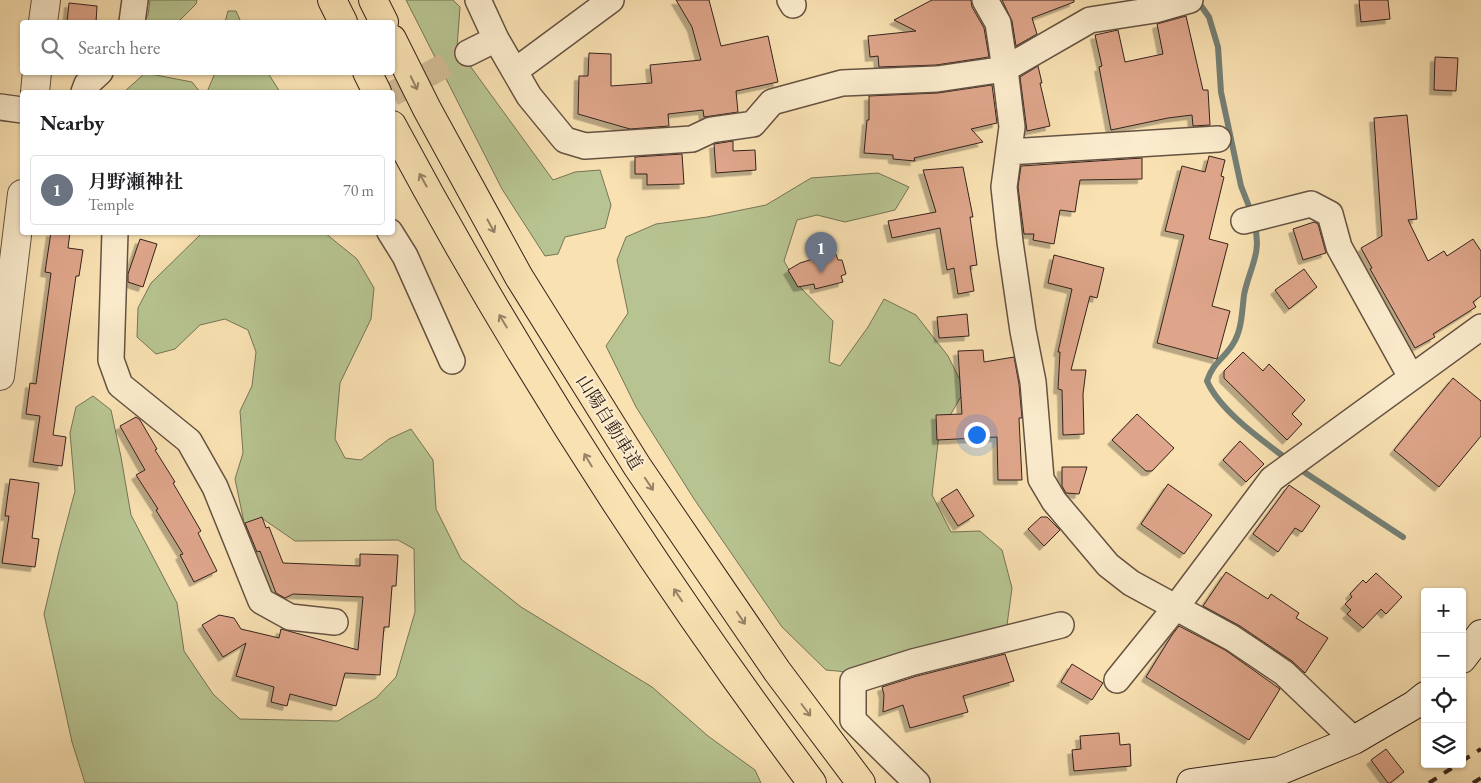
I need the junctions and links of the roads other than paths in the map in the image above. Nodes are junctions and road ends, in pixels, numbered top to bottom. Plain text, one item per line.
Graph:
1 (46, 0) edge
2 (135, 0) edge
3 (332, 0) edge
4 (373, 0) edge
5 (478, 0) edge
6 (611, 0) edge
7 (985, 0) edge
8 (1190, 0) edge
9 (1128, 7) edge
10 (43, 20) edge
11 (132, 20) edge
12 (342, 20) edge
13 (383, 20) edge
14 (496, 39) junction
15 (395, 45) edge
16 (468, 53) tunnel mouth
17 (1005, 69) junction
18 (515, 70) junction
19 (37, 75) edge
20 (97, 75) edge
21 (368, 75) edge
22 (35, 90) edge
23 (85, 90) edge
24 (376, 90) edge
25 (0, 107) edge
26 (20, 110) edge
27 (395, 130) edge
28 (1218, 139) dead end
29 (1008, 152) junction
30 (20, 200) edge
31 (1244, 221) dead end
32 (9, 231) edge
33 (115, 235) edge
34 (392, 235) edge
35 (1481, 327) edge
36 (2, 345) edge
37 (452, 361) dead end
38 (0, 376) edge
39 (1411, 377) junction
40 (1176, 607) junction
41 (335, 622) dead end
42 (1060, 625) dead end
43 (1481, 634) edge
44 (1466, 654) edge
45 (1117, 680) dead end
46 (1421, 699) edge
47 (1354, 740) junction
48 (1276, 777) edge
49 (812, 783) edge
50 (861, 783) edge
51 (917, 783) edge
52 (1191, 783) edge

1 - 10 main road
2 - 11 street
3 - 12 highway
4 - 13 highway
5 - 14 street
6 - 18 street
7 - 17 street
8 - 9 street
9 - 17 street
14 - 16 street
14 - 18 street
15 -> 50 highway, 山陽自動車道
17 - 18 street
17 - 29 street
19 - 22 main road
20 - 23 street
21 - 24 highway
25 - 26 street
49 -> 27 highway
28 - 29 street
29 - 40 street
30 - 32 main road
31 - 39 street
32 - 36 main road
33 - 41 street
34 - 37 street
35 - 39 street
36 - 38 main road
39 - 40 street
40 - 45 street
40 - 47 street
42 - 51 street
43 - 44 main road
46 - 47 main road
47 - 48 main road
48 - 52 main road

